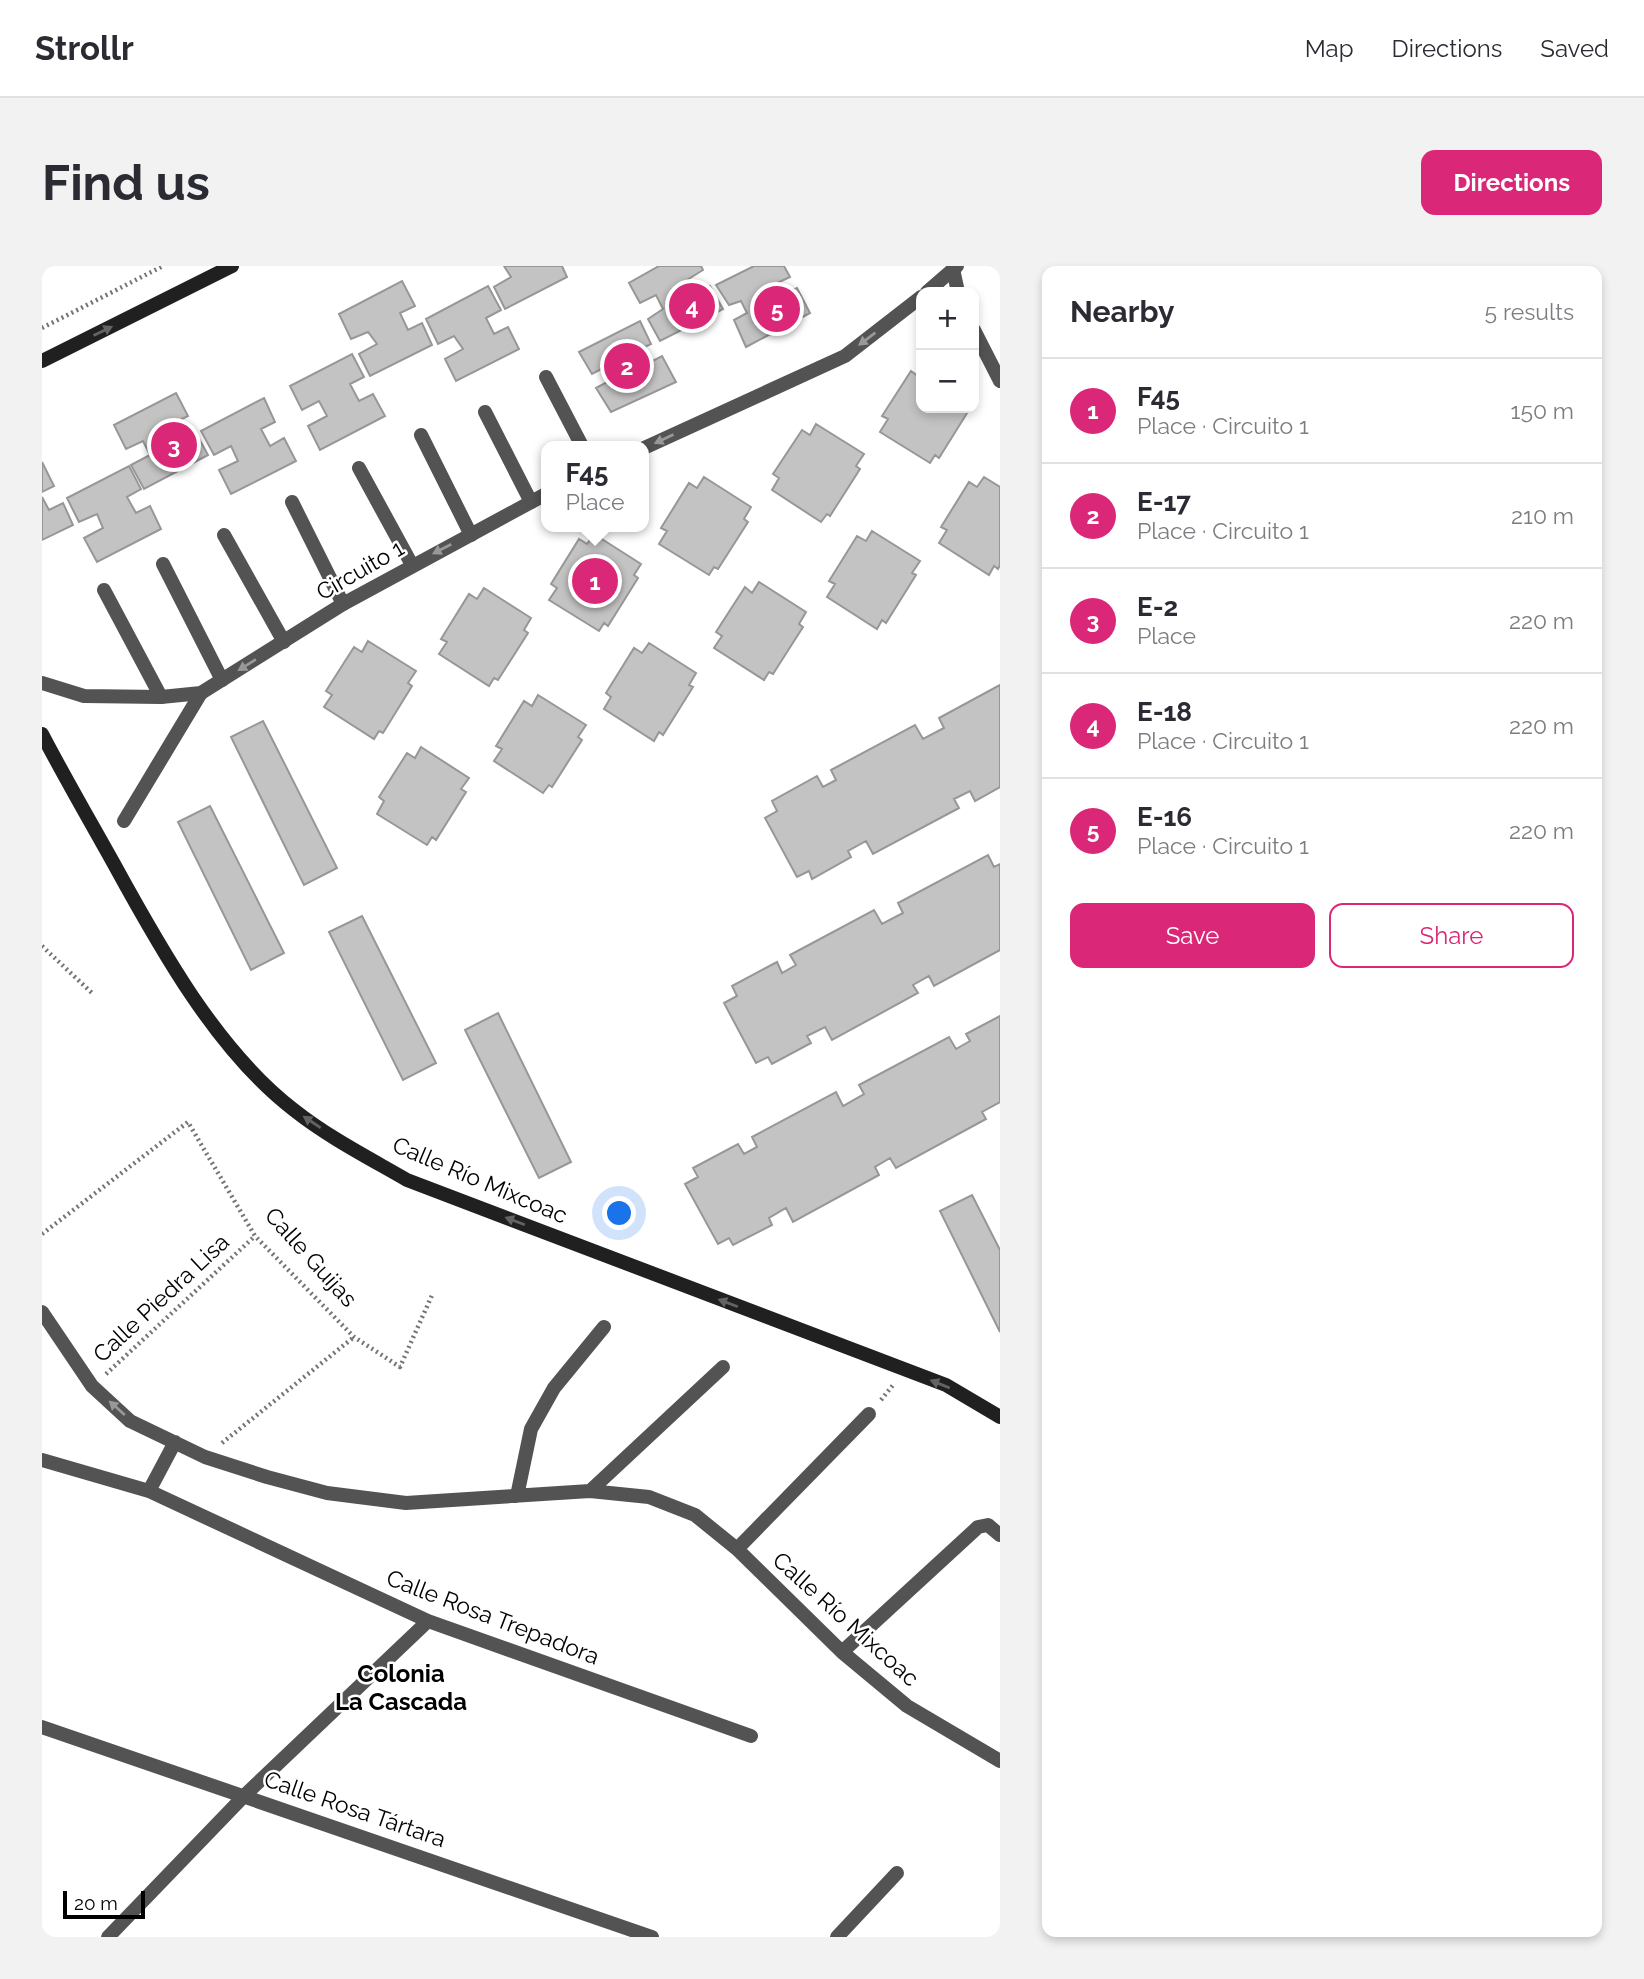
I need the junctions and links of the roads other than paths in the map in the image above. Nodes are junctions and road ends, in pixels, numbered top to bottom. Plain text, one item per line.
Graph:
1 (232, 266) edge
2 (955, 267) edge
3 (933, 287) edge
4 (957, 287) edge
5 (916, 301) edge
6 (979, 340) edge
7 (42, 361) edge
8 (546, 377) dead end
9 (1000, 381) edge
10 (485, 412) dead end
11 (421, 435) dead end
12 (579, 441) edge
13 (649, 446) edge
14 (359, 468) dead end
15 (541, 497) edge
16 (292, 502) dead end
17 (531, 502) junction
18 (224, 535) dead end
19 (471, 535) junction
20 (163, 564) dead end
21 (412, 565) junction
22 (104, 590) dead end
23 (343, 604) junction
24 (284, 642) junction
25 (222, 680) junction
26 (42, 683) edge
27 (201, 693) junction
28 (161, 697) junction
29 (42, 734) edge
30 (124, 821) dead end
31 (42, 1312) edge
32 (604, 1327) dead end
33 (723, 1367) dead end
34 (869, 1414) road end
35 (1000, 1417) edge
36 (175, 1442) junction
37 (42, 1460) edge
38 (149, 1491) junction
39 (590, 1491) junction
40 (517, 1496) junction
41 (1000, 1535) edge
42 (737, 1549) junction
43 (428, 1621) junction
44 (842, 1652) junction
45 (42, 1727) edge
46 (751, 1736) dead end
47 (1000, 1761) edge
48 (245, 1795) junction
49 (897, 1872) dead end
50 (108, 1937) edge
51 (652, 1937) edge
52 (836, 1937) edge

7 -> 1 street
2 - 3 street
2 - 4 street
5 -> 13 street
6 - 9 street
8 - 12 street
10 - 17 street
11 - 19 street
14 - 21 street
15 - 17 street, Circuito 1
16 - 23 street
17 - 19 street, Circuito 1
18 - 24 street
19 -> 21 street, Circuito 1
20 - 25 street
21 - 23 street, Circuito 1
22 - 28 street
23 - 24 street, Circuito 1
24 -> 25 street, Circuito 1
25 - 27 street, Circuito 1
26 - 28 street, Circuito 1
27 - 28 street, Circuito 1
27 - 30 street, Circuito 1
35 -> 29 street, Calle Río Mixcoac
36 -> 31 street
32 - 40 street
33 - 39 street
34 - 42 street
36 - 38 street
36 - 40 street, Calle Río Mixcoac
37 - 38 street, Calle Rosa Trepadora
38 - 43 street, Calle Rosa Trepadora
39 - 40 street, Calle Río Mixcoac
39 - 42 street, Calle Río Mixcoac
41 - 44 street
42 - 44 street, Calle Río Mixcoac
43 - 46 street, Calle Rosa Trepadora
43 - 48 street
44 - 47 street, Calle Río Mixcoac
45 - 48 street, Calle Rosa Tártara
48 - 50 street
48 - 51 street, Calle Rosa Tártara
49 - 52 street

